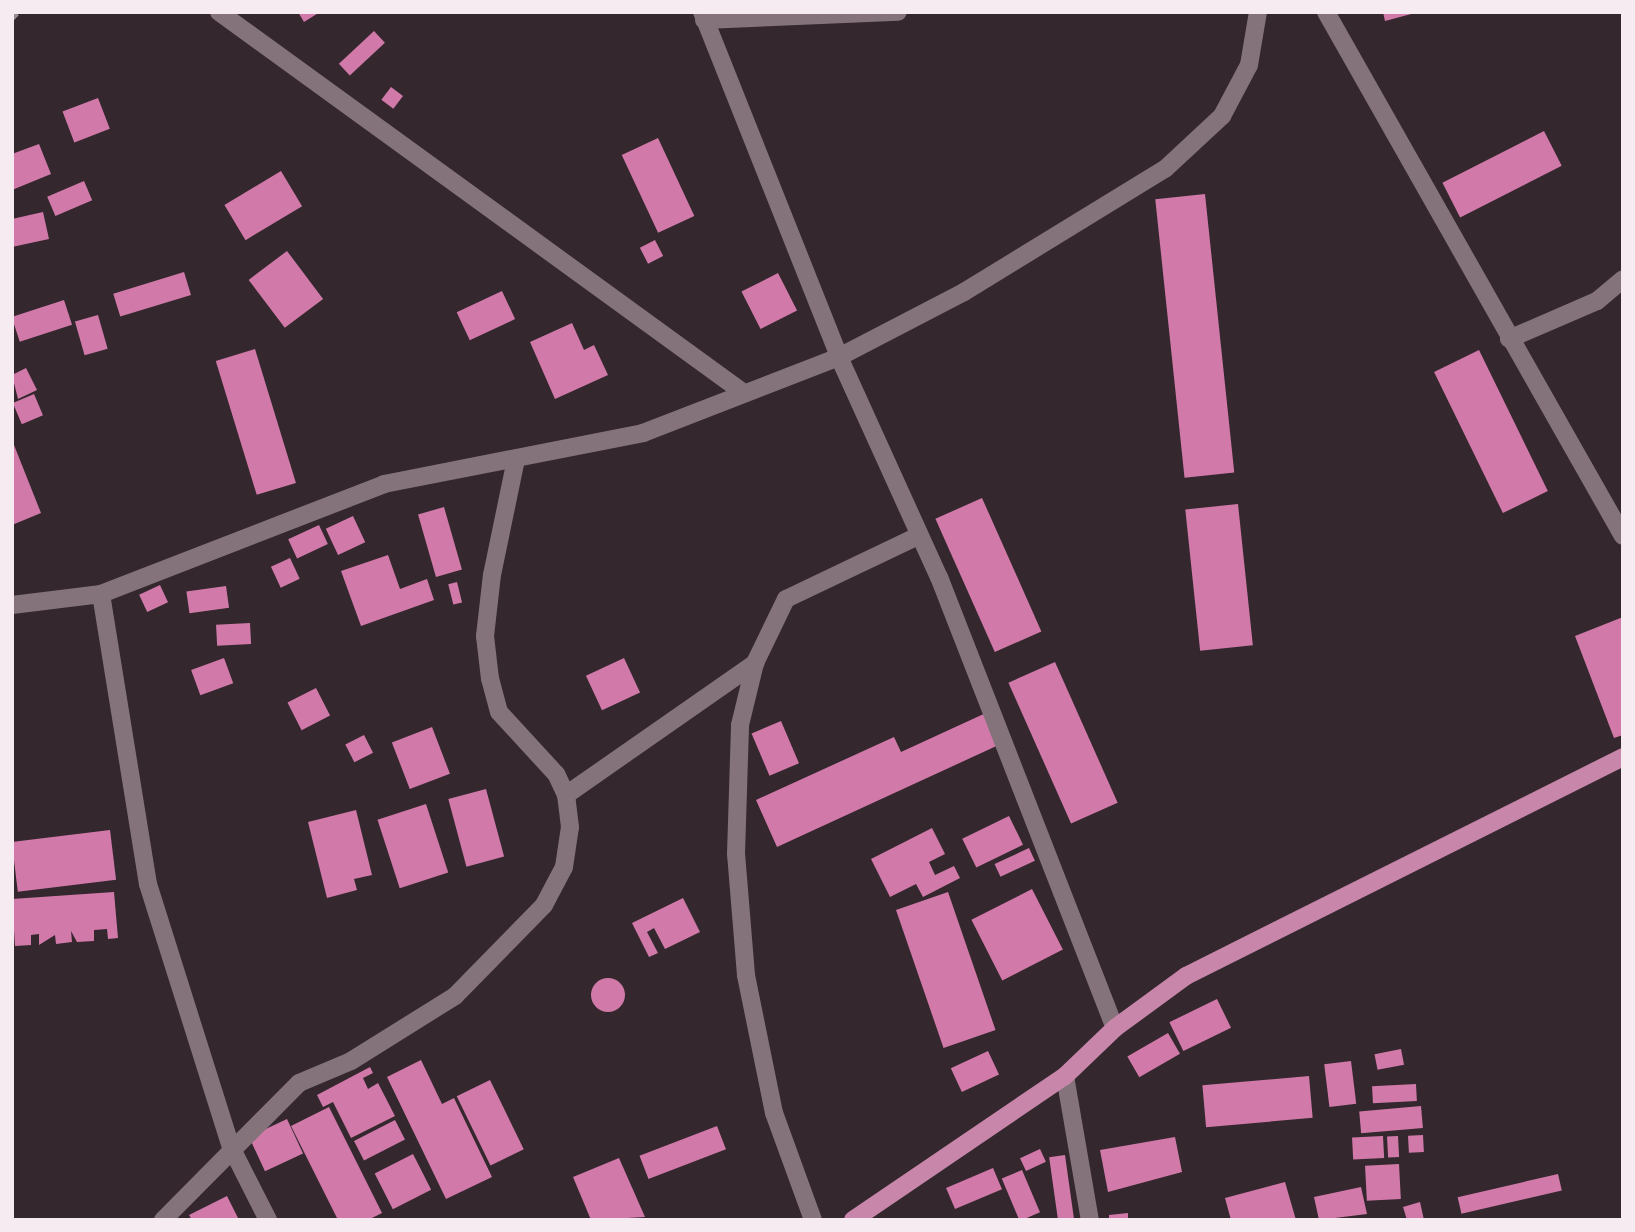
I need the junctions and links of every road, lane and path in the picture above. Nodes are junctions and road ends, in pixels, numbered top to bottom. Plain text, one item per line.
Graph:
1 (18, 12) edge
2 (219, 12) edge
3 (898, 12) edge
4 (1258, 12) edge
5 (1326, 12) edge
6 (703, 16) edge
7 (12, 18) edge
8 (1623, 279) edge
9 (1509, 339) junction
10 (839, 357) junction
11 (744, 393) junction
12 (516, 459) junction
13 (918, 536) junction
14 (1623, 536) edge
15 (101, 594) junction
16 (12, 605) edge
17 (755, 663) junction
18 (1623, 757) edge
19 (566, 795) junction
20 (1115, 1028) junction
21 (1065, 1076) junction
22 (231, 1147) junction
23 (163, 1220) edge
24 (268, 1220) edge
25 (813, 1220) edge
26 (853, 1220) edge
27 (1090, 1220) edge

1 - 7 path
2 - 11 street
3 - 6 street
4 - 10 street
5 - 9 street
6 - 10 street
8 - 9 street
9 - 14 street
10 - 11 street
10 - 13 street
11 - 12 street
12 - 15 street
12 - 19 street
13 - 17 street
13 - 20 street
15 - 16 street
15 - 22 street
17 - 19 street
17 - 25 street
18 - 20 main road
19 - 22 street
20 - 21 main road
21 - 26 main road
21 - 27 street
22 - 23 street
22 - 24 street

